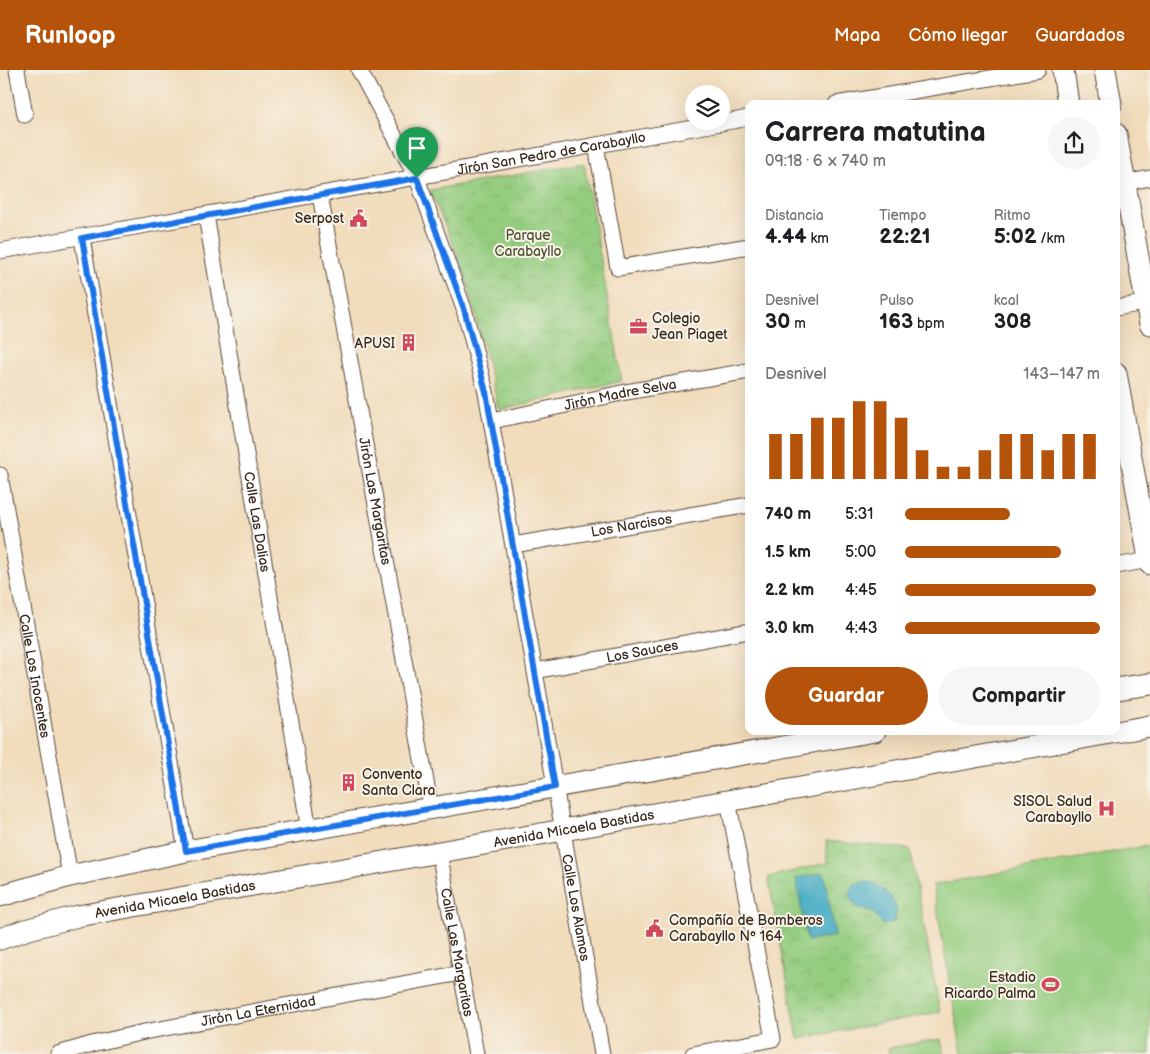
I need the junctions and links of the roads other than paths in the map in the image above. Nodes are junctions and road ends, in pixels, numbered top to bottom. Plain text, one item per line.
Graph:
1 (17, 70) edge
2 (359, 70) edge
3 (1038, 70) edge
4 (1063, 70) edge
5 (1105, 70) edge
6 (860, 100) edge
7 (1067, 100) edge
8 (1110, 100) edge
9 (25, 115) dead end
10 (745, 119) edge
11 (596, 145) junction
12 (1120, 156) edge
13 (417, 178) junction
14 (1150, 178) edge
15 (1125, 183) junction
16 (320, 195) junction
17 (206, 215) junction
18 (82, 238) junction
19 (745, 247) edge
20 (0, 251) edge
21 (1148, 303) edge
22 (1120, 307) edge
23 (1150, 324) edge
24 (745, 372) edge
25 (1120, 418) edge
26 (492, 421) junction
27 (1122, 440) edge
28 (0, 475) edge
29 (745, 506) edge
30 (513, 545) junction
31 (1150, 562) edge
32 (1120, 566) edge
33 (745, 632) edge
34 (535, 671) junction
35 (1150, 684) edge
36 (1120, 688) edge
37 (1150, 726) edge
38 (1120, 731) edge
39 (852, 735) edge
40 (1099, 735) edge
41 (555, 787) junction
42 (728, 800) junction
43 (431, 809) junction
44 (309, 830) junction
45 (563, 830) junction
46 (186, 851) junction
47 (439, 852) junction
48 (70, 876) junction
49 (0, 896) edge
50 (0, 939) edge
51 (461, 973) junction
52 (58, 1054) edge
53 (476, 1054) edge
54 (602, 1054) edge
55 (693, 1054) edge

1 - 9 street
2 - 13 street, Calle Los Alamos
3 - 6 street
4 - 7 street
5 - 8 street
10 - 11 street, Jirón San Pedro de Carabayllo
11 - 13 street, Jirón San Pedro de Carabayllo
11 - 19 street
12 - 15 street
13 - 16 street, Jirón San Pedro de Carabayllo
13 - 26 street, Calle Los Alamos
14 - 15 street
15 - 21 street
16 - 17 street, Jirón San Pedro de Carabayllo
16 - 43 street, Jirón Las Margaritas
17 - 18 street, Jirón San Pedro de Carabayllo
17 - 44 street, Calle Las Dalias
18 - 20 street, Jirón San Pedro de Carabayllo
18 - 46 street
21 - 22 street
21 - 23 street
24 - 26 street, Jirón Madre Selva
25 - 27 street
26 - 30 street, Calle Los Alamos
27 - 31 street
28 - 48 street, Calle Los Inocentes
29 - 30 street, Los Narcisos
30 - 34 street, Calle Los Alamos
31 - 32 street
33 - 34 street, Los Sauces
34 - 41 street, Calle Los Alamos
35 - 36 street
37 - 38 street, Avenida Micaela Bastidas
39 - 41 street
40 - 42 street, Avenida Micaela Bastidas
41 - 43 street
41 - 45 street, Calle Los Alamos
42 - 45 street, Avenida Micaela Bastidas
42 - 55 street
43 - 44 street
44 - 46 street
45 - 47 street, Avenida Micaela Bastidas
45 - 54 street, Calle Los Alamos
46 - 48 street
47 - 50 street, Avenida Micaela Bastidas
47 - 51 street, Calle Las Margaritas
48 - 49 street
51 - 52 street, Jirón La Eternidad
51 - 53 street, Calle Las Margaritas

